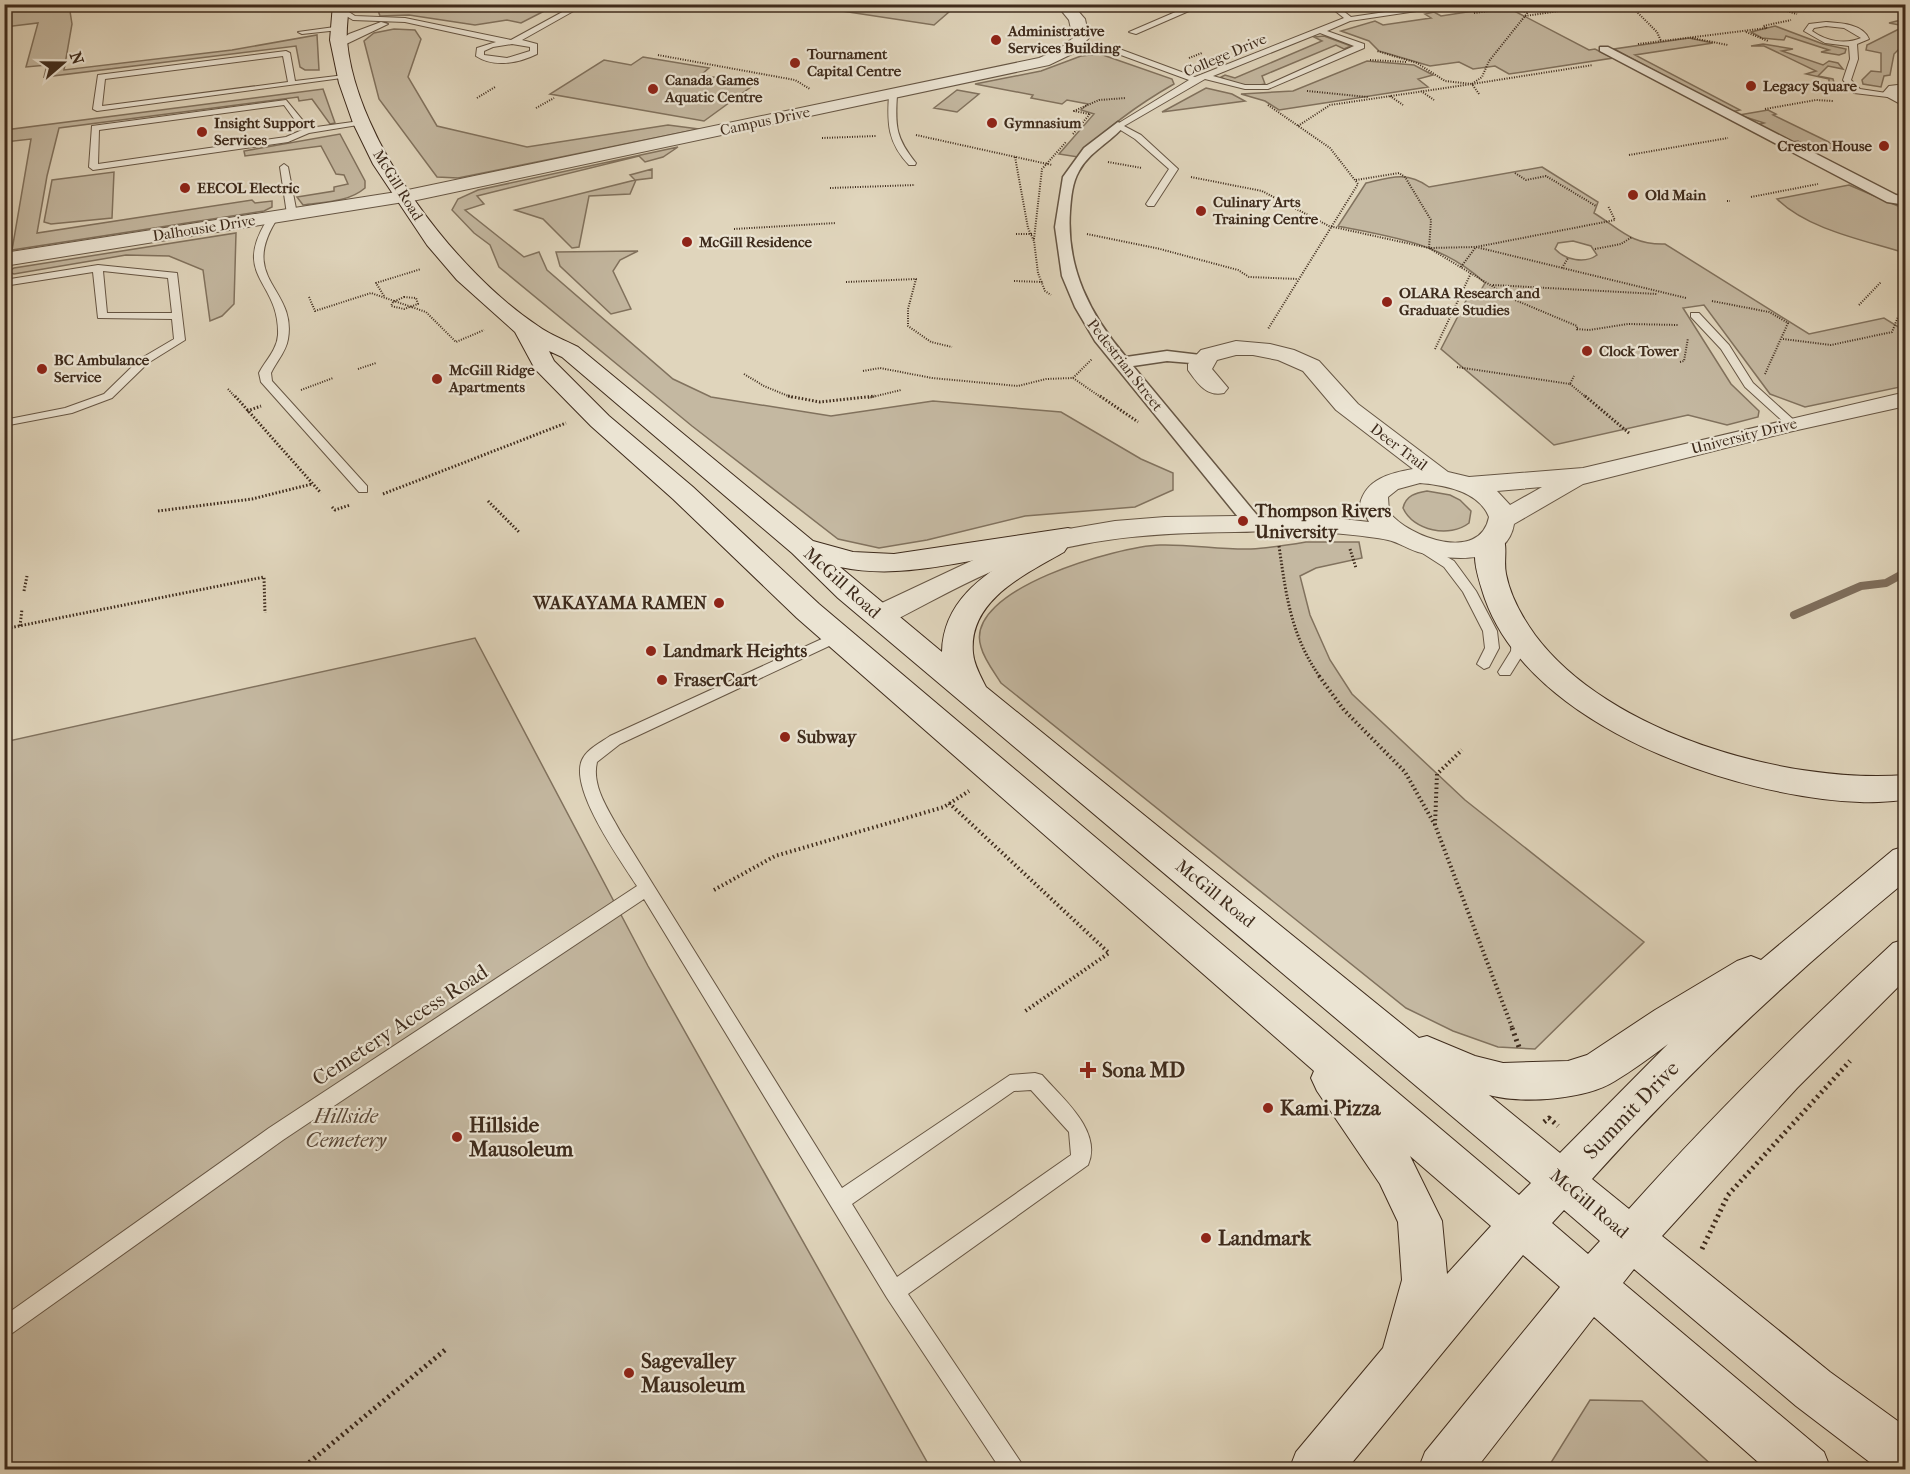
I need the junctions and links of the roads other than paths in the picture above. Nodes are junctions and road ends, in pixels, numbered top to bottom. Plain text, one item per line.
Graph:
1 (15, 4) edge
2 (583, 4) edge
3 (1063, 4) edge
4 (1202, 4) edge
5 (1344, 4) edge
6 (1460, 4) edge
7 (4, 7) edge
8 (341, 7) edge
9 (1349, 19) junction
10 (405, 20) junction
11 (1321, 31) junction
12 (302, 32) dead end
13 (1133, 32) dead end
14 (339, 36) junction
15 (509, 42) junction
16 (1853, 43) junction
17 (1076, 44) junction
18 (1604, 49) road end
19 (345, 77) junction
20 (1200, 78) junction
21 (292, 84) junction
22 (1903, 86) edge
23 (893, 94) junction
24 (360, 124) junction
25 (1118, 126) junction
26 (307, 131) junction
27 (912, 164) dead end
28 (284, 167) dead end
29 (403, 197) junction
30 (1905, 201) edge
31 (1151, 204) dead end
32 (283, 215) junction
33 (4, 260) edge
34 (98, 268) junction
35 (4, 283) edge
36 (1695, 315) dead end
37 (178, 316) junction
38 (526, 330) junction
39 (1203, 359) junction
40 (1122, 363) junction
41 (1216, 388) dead end
42 (1905, 399) edge
43 (1360, 418) junction
44 (8, 423) dead end
45 (1792, 424) junction
46 (1438, 476) junction
47 (1583, 476) junction
48 (1469, 485) junction
49 (363, 489) dead end
50 (1381, 491) junction
51 (1309, 523) junction
52 (1254, 525) junction
53 (1496, 530) junction
54 (1394, 533) junction
55 (1068, 537) junction
56 (1418, 544) junction
57 (802, 548) junction
58 (879, 616) junction
59 (1519, 636) junction
60 (837, 637) junction
61 (1484, 664) dead end
62 (1505, 672) dead end
63 (972, 693) junction
64 (1905, 788) edge
65 (1905, 860) edge
66 (647, 888) junction
67 (1811, 935) junction
68 (1905, 954) edge
69 (1383, 1032) junction
70 (1304, 1040) junction
71 (1563, 1182) junction
72 (838, 1202) junction
73 (1522, 1227) junction
74 (1631, 1238) junction
75 (1590, 1286) junction
76 (894, 1291) junction
77 (4, 1329) edge
78 (1405, 1357) junction
79 (1905, 1458) edge
80 (1447, 1466) edge
81 (1015, 1470) edge
82 (1314, 1470) edge
83 (1806, 1470) edge

1 - 7 street
2 - 15 lane
3 - 17 street
4 - 13 lane
5 - 9 lane
6 - 9 lane, College Drive
8 - 10 lane
8 - 14 main road, McGill Road
9 - 11 lane, College Drive
10 - 14 lane
10 - 15 lane
11 - 20 lane, College Drive
11 - 20 lane
12 - 14 lane
14 - 19 main road, McGill Road
15 - 15 lane
16 - 16 lane
16 - 22 lane
17 - 20 lane
17 - 23 street, Campus Drive
18 - 30 street
19 - 21 lane
19 - 24 main road, McGill Road
20 - 25 lane, College Drive
21 - 21 lane
23 - 27 lane
23 - 29 street, Campus Drive
24 - 26 lane
24 - 29 main road, McGill Road
25 - 31 lane
25 - 40 street, Pedestrian Street
26 - 26 lane
28 - 32 lane
29 - 32 main road, Dalhousie Drive
29 - 38 main road, McGill Road
32 - 33 main road, Dalhousie Drive
32 - 49 lane
34 - 35 lane
34 - 37 lane
34 - 37 lane
36 - 45 lane
37 - 44 lane
38 - 57 main road, McGill Road
38 - 60 main road, McGill Road
39 - 40 street
39 - 41 street
39 - 43 street, Deer Trail
40 - 52 street, Pedestrian Street
42 - 45 street, University Drive
43 - 46 street, Deer Trail
43 - 50 street, Deer Trail
45 - 47 street, University Drive
46 - 48 street
46 - 50 street
47 - 48 street, University Drive
47 - 53 street, University Drive
48 - 53 street
50 - 51 street
50 - 54 street, Deer Trail
51 - 52 street
51 - 54 street
52 - 55 street
53 - 56 street, University Drive
53 - 59 main road
54 - 56 street, University Drive
55 - 57 main road
55 - 58 street
55 - 63 main road
56 - 61 lane
57 - 58 main road, McGill Road
58 - 60 main road
58 - 63 main road, McGill Road
59 - 62 lane
59 - 64 main road
60 - 66 lane
60 - 70 main road, McGill Road
63 - 69 main road, McGill Road
65 - 67 main road, Summit Drive
66 - 72 lane
66 - 77 lane, Cemetery Access Road
67 - 69 main road
67 - 71 main road, Summit Drive
68 - 74 main road
69 - 71 main road, McGill Road
70 - 73 main road, McGill Road
70 - 78 main road
71 - 73 main road, Summit Drive
71 - 74 main road, McGill Road
72 - 76 lane
72 - 76 lane
73 - 75 main road, McGill Road
73 - 78 main road, Summit Drive
74 - 75 main road
74 - 79 main road, McGill Road
75 - 80 main road
75 - 83 main road, McGill Road
76 - 81 lane
78 - 82 main road, Summit Drive

